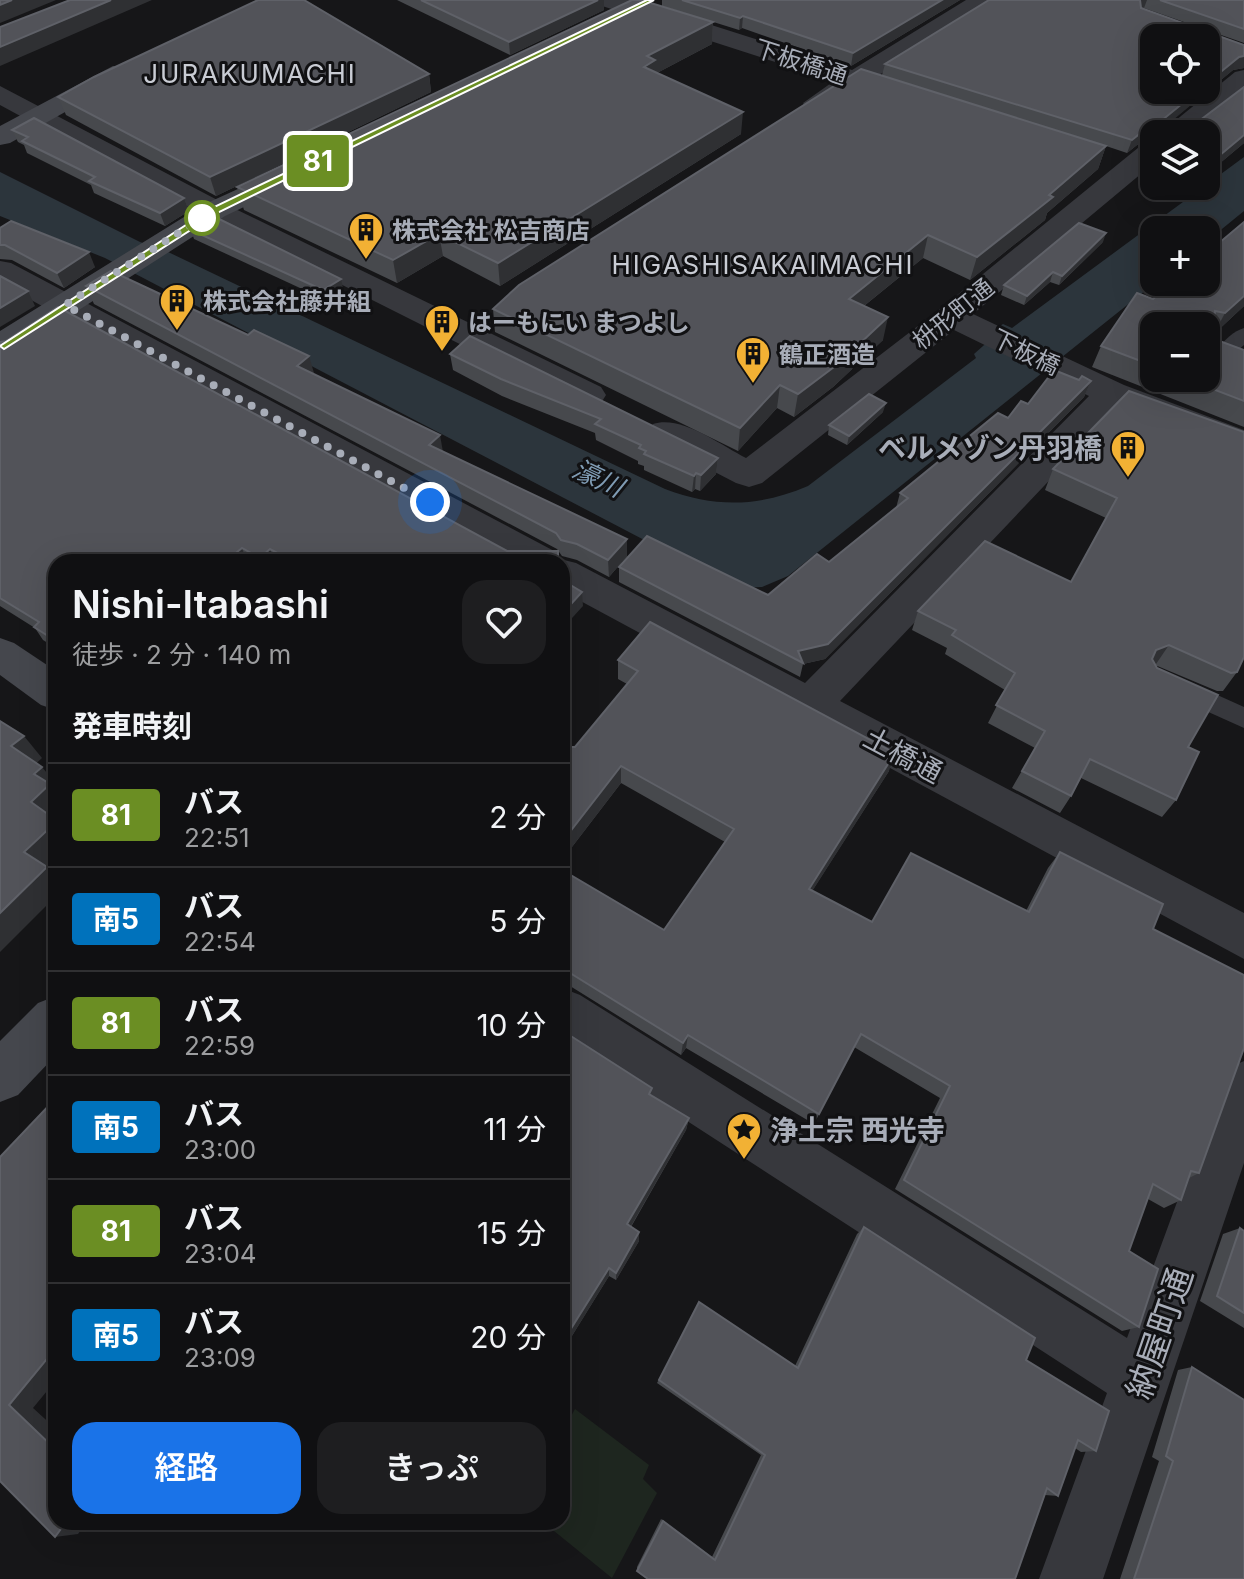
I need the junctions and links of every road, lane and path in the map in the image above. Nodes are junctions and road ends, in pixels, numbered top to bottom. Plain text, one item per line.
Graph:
1 (973, 2) edge
2 (642, 4) edge
3 (607, 11) edge
4 (139, 61) edge
5 (1244, 78) edge
6 (853, 79) junction
7 (897, 93) edge
8 (0, 94) edge
9 (38, 113) junction
10 (1191, 120) edge
11 (788, 121) edge
12 (0, 137) edge
13 (1129, 158) edge
14 (313, 163) edge
15 (215, 210) junction
16 (0, 270) edge
17 (65, 305) junction
18 (951, 316) junction
19 (1244, 334) edge
20 (0, 346) edge
21 (1236, 352) edge
22 (1112, 393) junction
23 (1244, 443) edge
24 (527, 554) edge
25 (570, 577) edge
26 (0, 654) edge
27 (1168, 683) edge
28 (48, 687) edge
29 (809, 706) junction
30 (1244, 718) edge
31 (1244, 937) edge
32 (570, 1017) edge
33 (48, 1028) edge
34 (0, 1077) edge
35 (1244, 1087) edge
36 (1142, 1382) junction
37 (1071, 1579) edge

1 - 6 street
2 - 3 main road
2 - 6 street, 下板橋通
4 - 9 main road
5 - 10 street
6 - 7 street, 下板橋通
6 - 11 street
8 - 9 street
9 - 12 main road
9 - 15 street
13 - 18 street, 枡形町通
14 - 15 main road
15 - 17 main road
15 - 18 street, 枡形町通
16 - 17 street
17 - 20 main road
17 - 24 street
18 - 22 street, 下板橋
19 - 21 lane
22 - 23 street
22 - 29 street
25 - 29 street, 土橋通
26 - 28 main road
27 - 30 lane
29 - 31 street, 土橋通
32 - 36 street
33 - 34 main road
35 - 36 street, 納屋町通
36 - 37 street, 納屋町通

